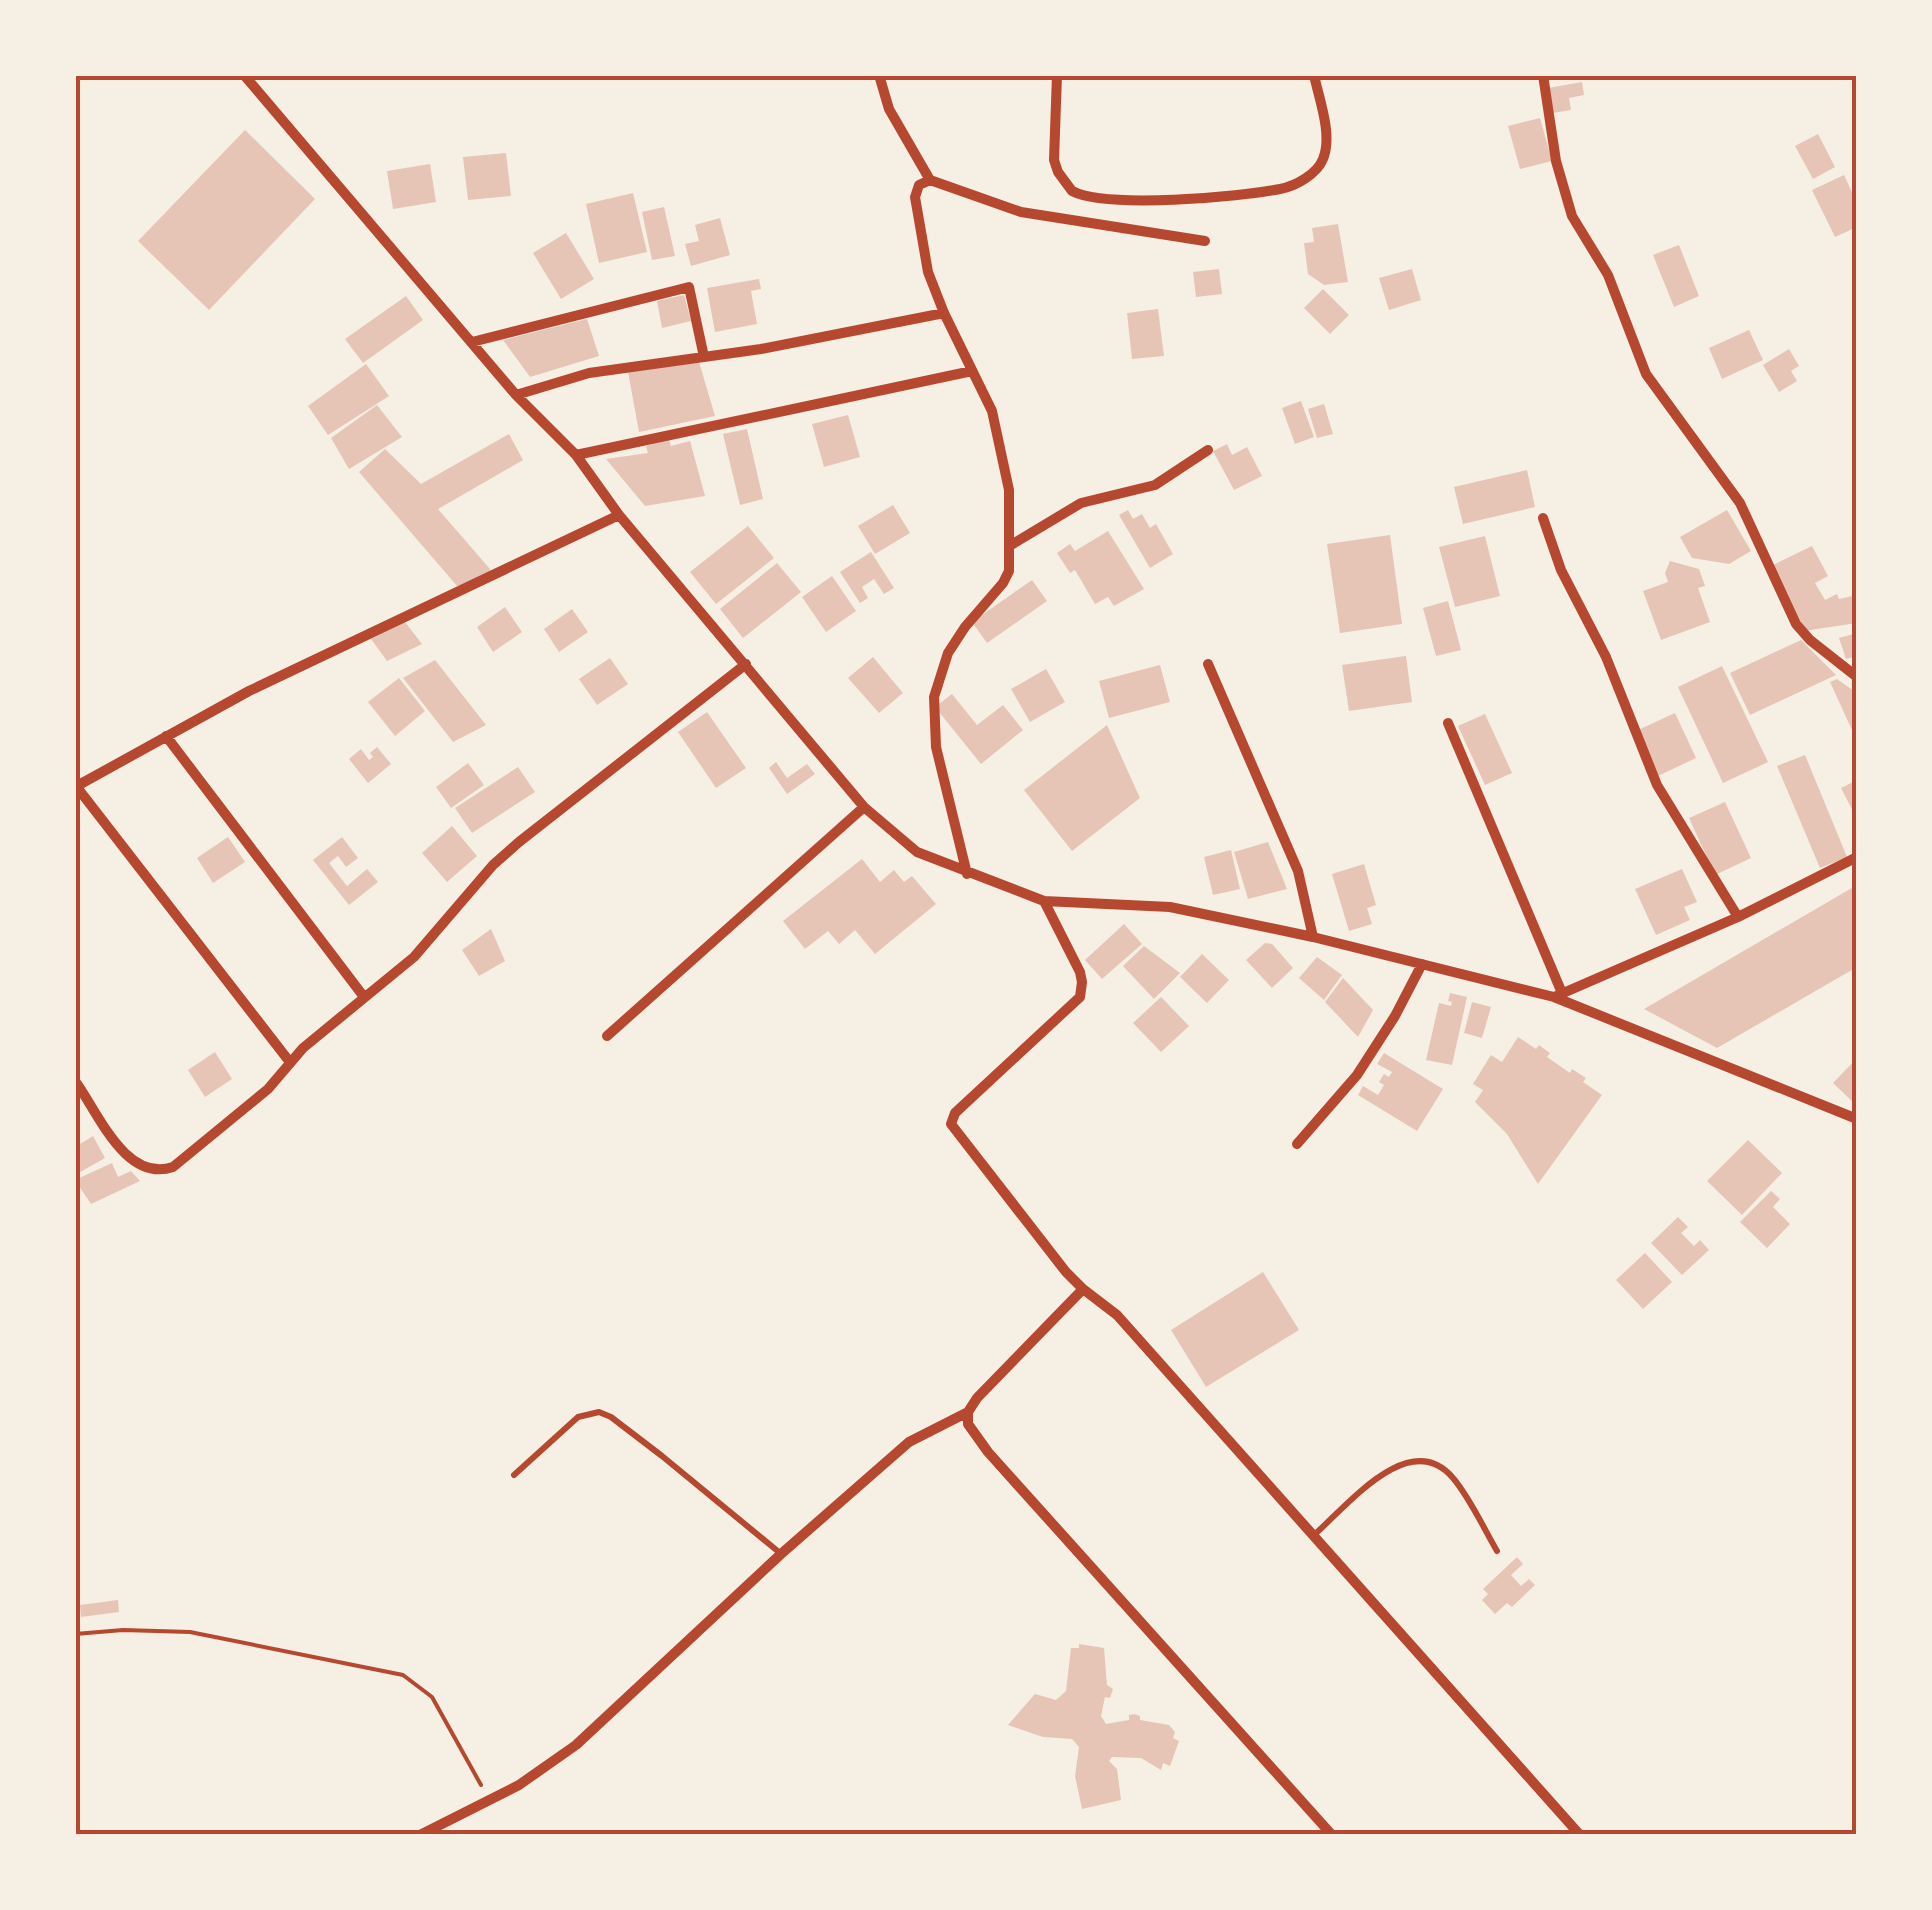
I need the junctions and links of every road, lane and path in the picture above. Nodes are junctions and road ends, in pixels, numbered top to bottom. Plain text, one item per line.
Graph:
1 (244, 75) edge
2 (879, 75) edge
3 (1057, 75) edge
4 (1314, 75) edge
5 (1543, 75) edge
6 (930, 180) junction
7 (1204, 241) dead end
8 (944, 313) junction
9 (472, 342) junction
10 (704, 357) junction
11 (972, 371) junction
12 (516, 395) junction
13 (1208, 450) dead end
14 (576, 455) junction
15 (619, 515) junction
16 (1543, 518) dead end
17 (1011, 546) junction
18 (746, 664) junction
19 (1208, 664) dead end
20 (1857, 677) edge
21 (1448, 723) dead end
22 (166, 736) junction
23 (76, 787) edge
24 (864, 807) junction
25 (1857, 857) edge
26 (967, 874) junction
27 (1044, 902) junction
28 (1738, 918) junction
29 (1313, 937) junction
30 (1422, 964) junction
31 (1558, 995) junction
32 (364, 997) junction
33 (607, 1036) dead end
34 (289, 1061) junction
35 (75, 1080) edge
36 (1857, 1119) edge
37 (1297, 1144) dead end
38 (1083, 1289) junction
39 (968, 1412) junction
40 (514, 1475) dead end
41 (1314, 1536) junction
42 (1497, 1551) dead end
43 (781, 1554) junction
44 (75, 1634) edge
45 (490, 1800) junction
46 (420, 1835) edge
47 (1332, 1835) edge
48 (1580, 1835) edge

1 - 9 street
2 - 6 street
3 - 4 street
5 - 20 street
6 - 7 street
6 - 8 street
8 - 10 street
8 - 11 street
9 - 10 street
9 - 12 street
10 - 12 street
11 - 14 street
11 - 17 street
12 - 14 street
13 - 17 street
14 - 15 street
15 - 18 street
15 - 22 street
16 - 28 street
17 - 26 street
18 - 24 street
18 - 32 street
19 - 29 street
21 - 31 street
22 - 23 street
22 - 32 street
23 - 34 street
24 - 26 street
24 - 33 street
25 - 28 street
26 - 27 street
27 - 29 street
27 - 38 street
28 - 31 street
29 - 30 street
30 - 31 street
30 - 37 street
31 - 36 street
32 - 34 street
34 - 35 street
38 - 39 street
38 - 41 street
39 - 43 street
39 - 47 street
40 - 43 lane
41 - 42 lane
41 - 48 street
43 - 45 street
44 - 45 path
45 - 46 street

